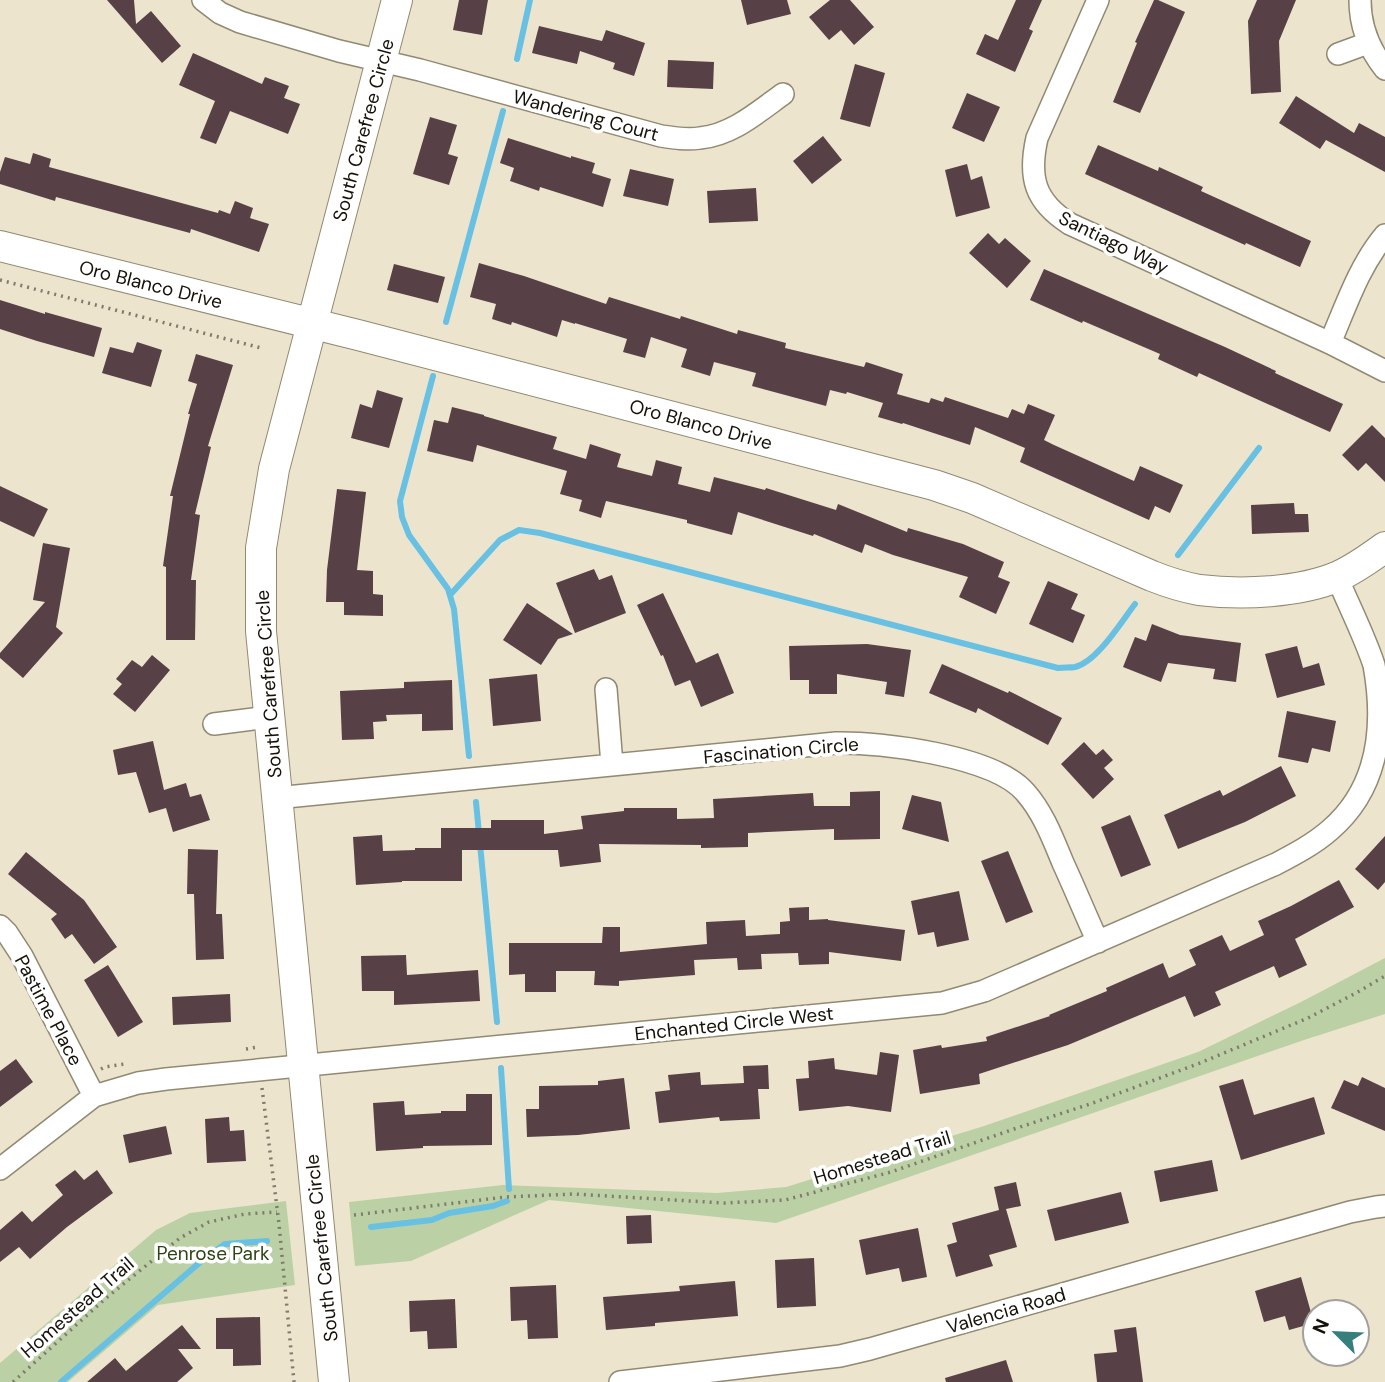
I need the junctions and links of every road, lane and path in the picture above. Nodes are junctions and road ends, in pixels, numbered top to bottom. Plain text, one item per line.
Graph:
1 (203, 0) edge
2 (397, 0) edge
3 (1098, 0) edge
4 (1360, 0) edge
5 (1368, 43) junction
6 (1338, 54) dead end
7 (381, 61) junction
8 (1385, 69) edge
9 (783, 94) dead end
10 (1385, 235) edge
11 (0, 246) edge
12 (0, 280) edge
13 (312, 324) junction
14 (1330, 343) junction
15 (261, 348) dead end
16 (1385, 371) edge
17 (1385, 547) edge
18 (1337, 577) junction
19 (606, 689) dead end
20 (269, 717) junction
21 (1384, 718) edge
22 (214, 724) dead end
23 (612, 765) junction
24 (276, 798) junction
25 (0, 926) edge
26 (1098, 942) junction
27 (1385, 976) edge
28 (304, 1065) junction
29 (262, 1087) dead end
30 (94, 1097) junction
31 (0, 1169) edge
32 (1385, 1206) edge
33 (277, 1212) junction
34 (355, 1214) dead end
35 (13, 1382) edge
36 (294, 1382) edge
37 (334, 1382) edge
38 (620, 1382) edge

1 - 7 street, Wandering Court
2 - 7 street, South Carefree Circle
3 - 14 street, Santiago Way
4 - 5 street
5 - 6 street
5 - 8 street
7 - 9 street, Wandering Court
7 - 13 street, South Carefree Circle
10 - 14 street
11 - 13 street, Oro Blanco Drive
12 - 15 path
13 - 18 street, Oro Blanco Drive
13 - 20 street, South Carefree Circle
14 - 16 street, Santiago Way
17 - 18 street, Oro Blanco Drive
18 - 21 street, Enchanted Circle West
19 - 23 street
20 - 22 street
20 - 24 street, South Carefree Circle
21 - 26 street, Enchanted Circle West
23 - 24 street, Fascination Circle
23 - 26 street, Fascination Circle
24 - 28 street, South Carefree Circle
25 - 30 street, Pastime Place
26 - 28 street, Enchanted Circle West
27 - 34 path, Homestead Trail
28 - 30 street, Enchanted Circle West
28 - 37 street, South Carefree Circle
29 - 33 path
30 - 31 street, Enchanted Circle West
32 - 38 street, Valencia Road
33 - 35 path, Homestead Trail
33 - 36 path

